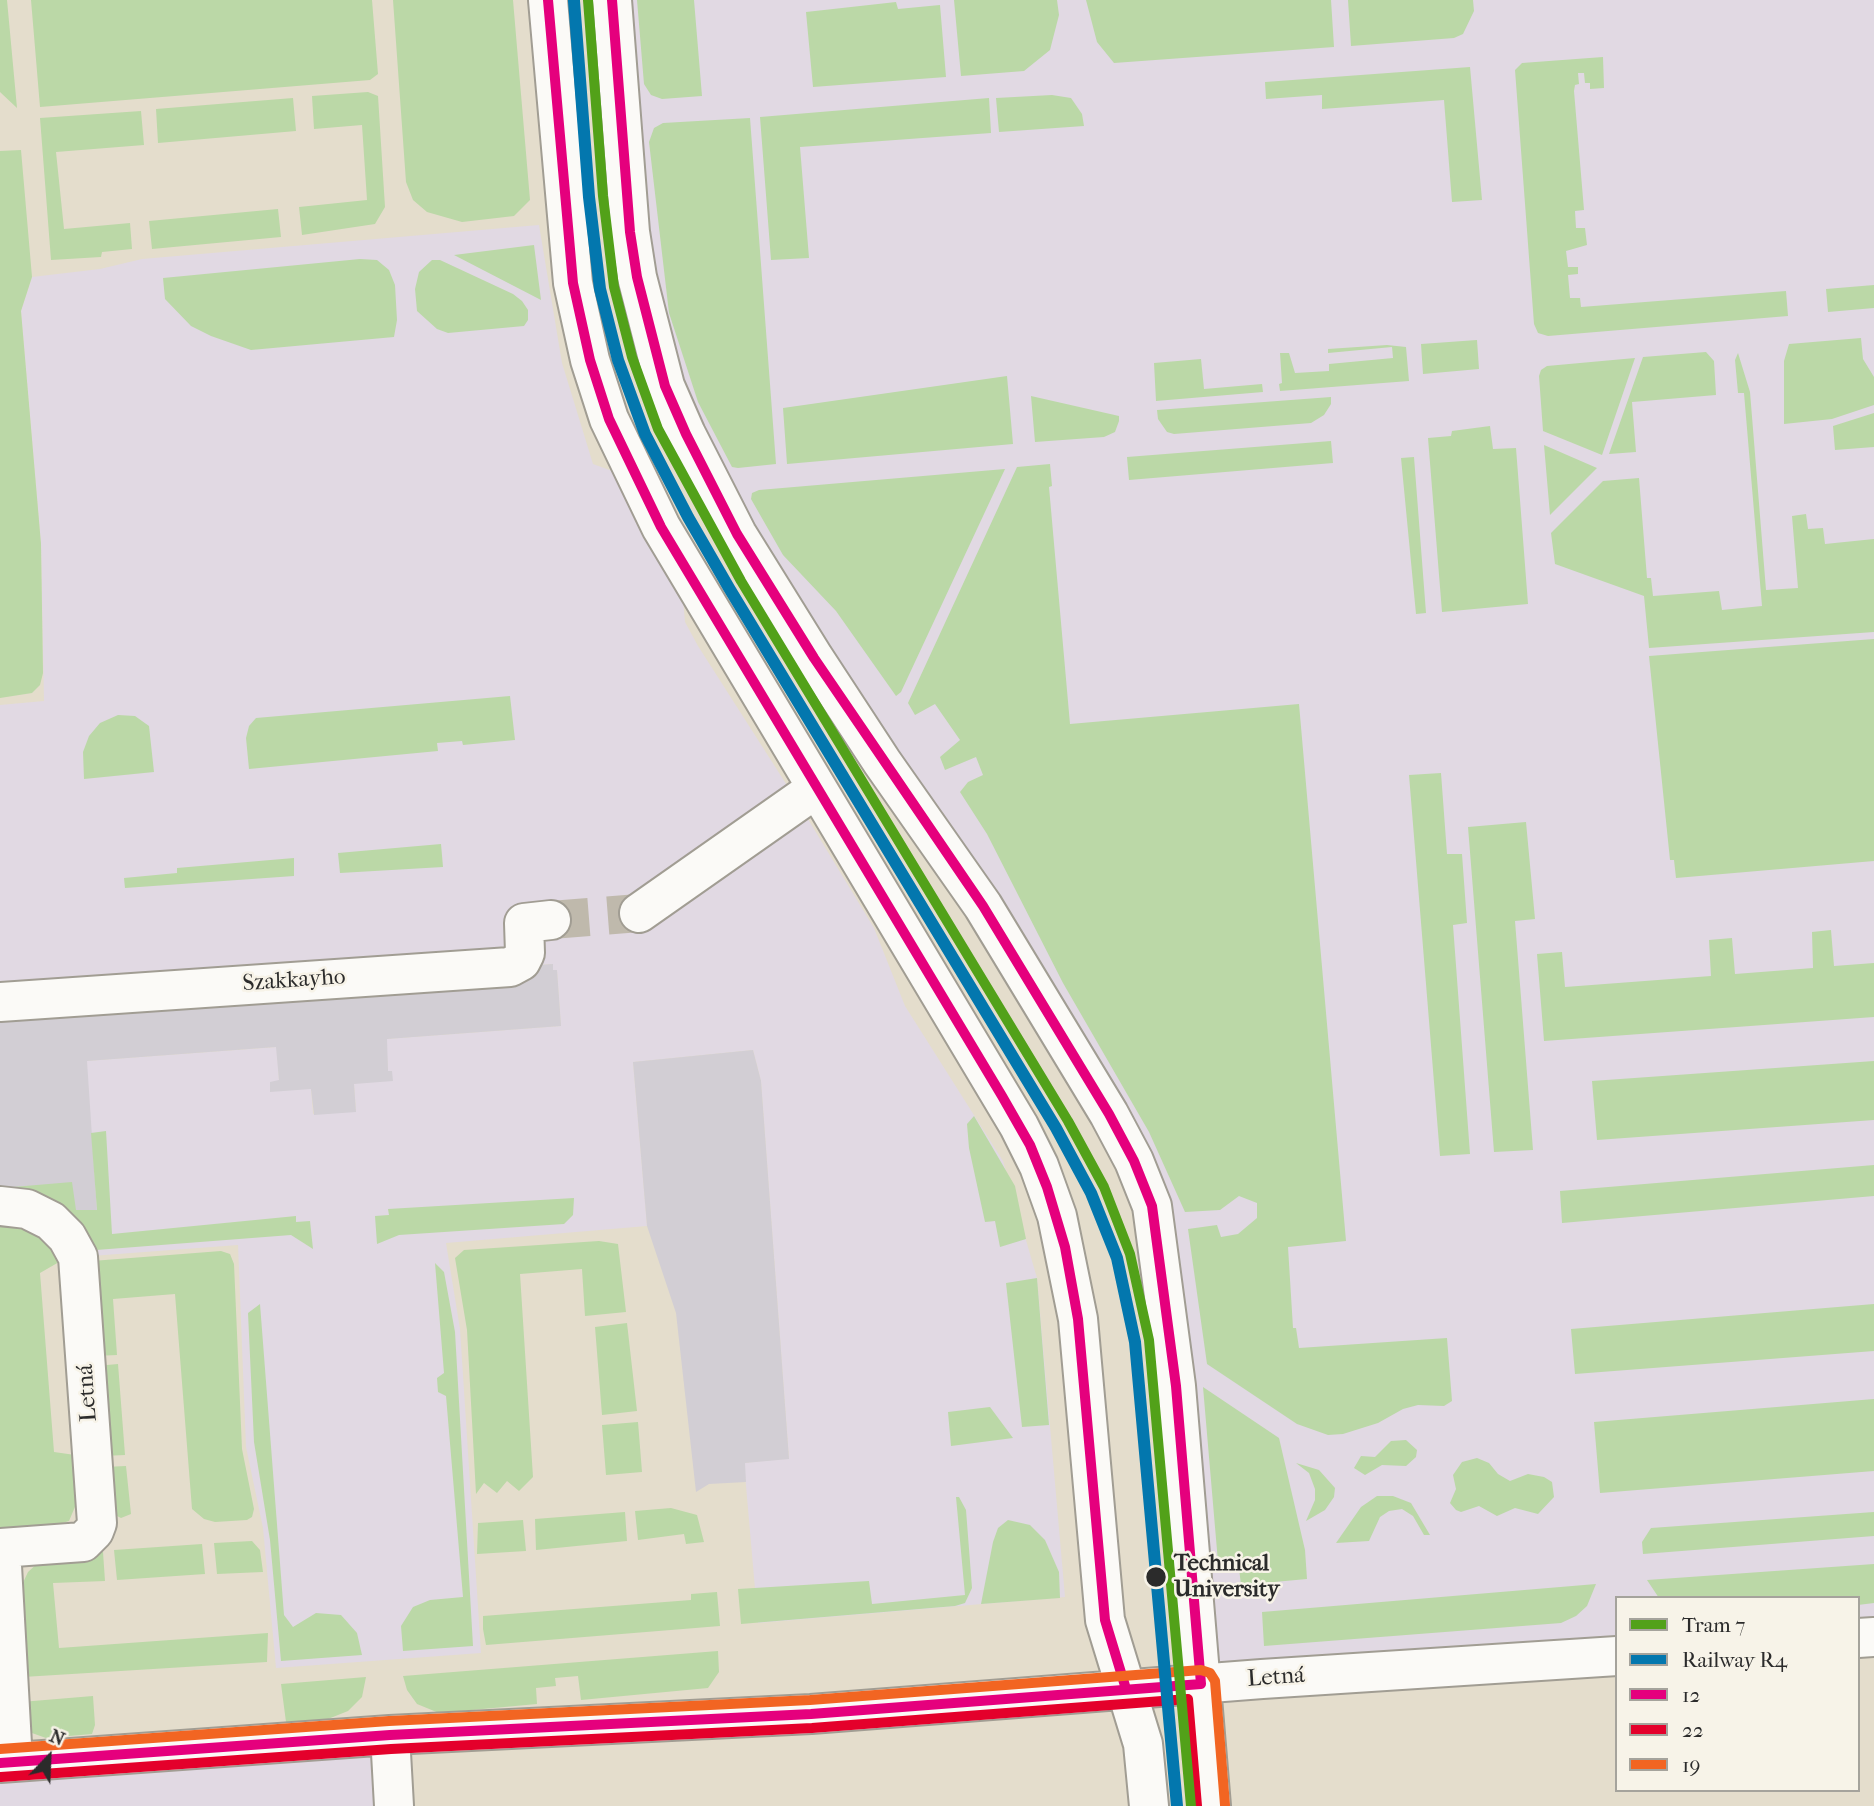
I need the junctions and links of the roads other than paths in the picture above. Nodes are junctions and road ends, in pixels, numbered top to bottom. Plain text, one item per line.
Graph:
1 (548, 0) edge
2 (612, 0) edge
3 (817, 788) junction
4 (639, 913) tunnel mouth
5 (551, 920) tunnel mouth
6 (0, 1002) edge
7 (0, 1206) edge
8 (1, 1548) edge
9 (1615, 1656) edge
10 (1201, 1684) junction
11 (1126, 1689) junction
12 (390, 1735) junction
13 (6, 1762) edge
14 (394, 1806) edge
15 (1149, 1806) edge
16 (1211, 1806) edge

1 - 3 street
2 - 10 street
3 - 4 street
3 - 11 street
5 - 6 street, Szakkayho
7 - 8 street, Letná
8 - 13 street, Letná
9 - 10 street, Letná
10 - 11 street, Letná
10 - 16 street
11 - 12 street, Letná
11 - 15 street
12 - 13 street, Letná
12 - 14 street

